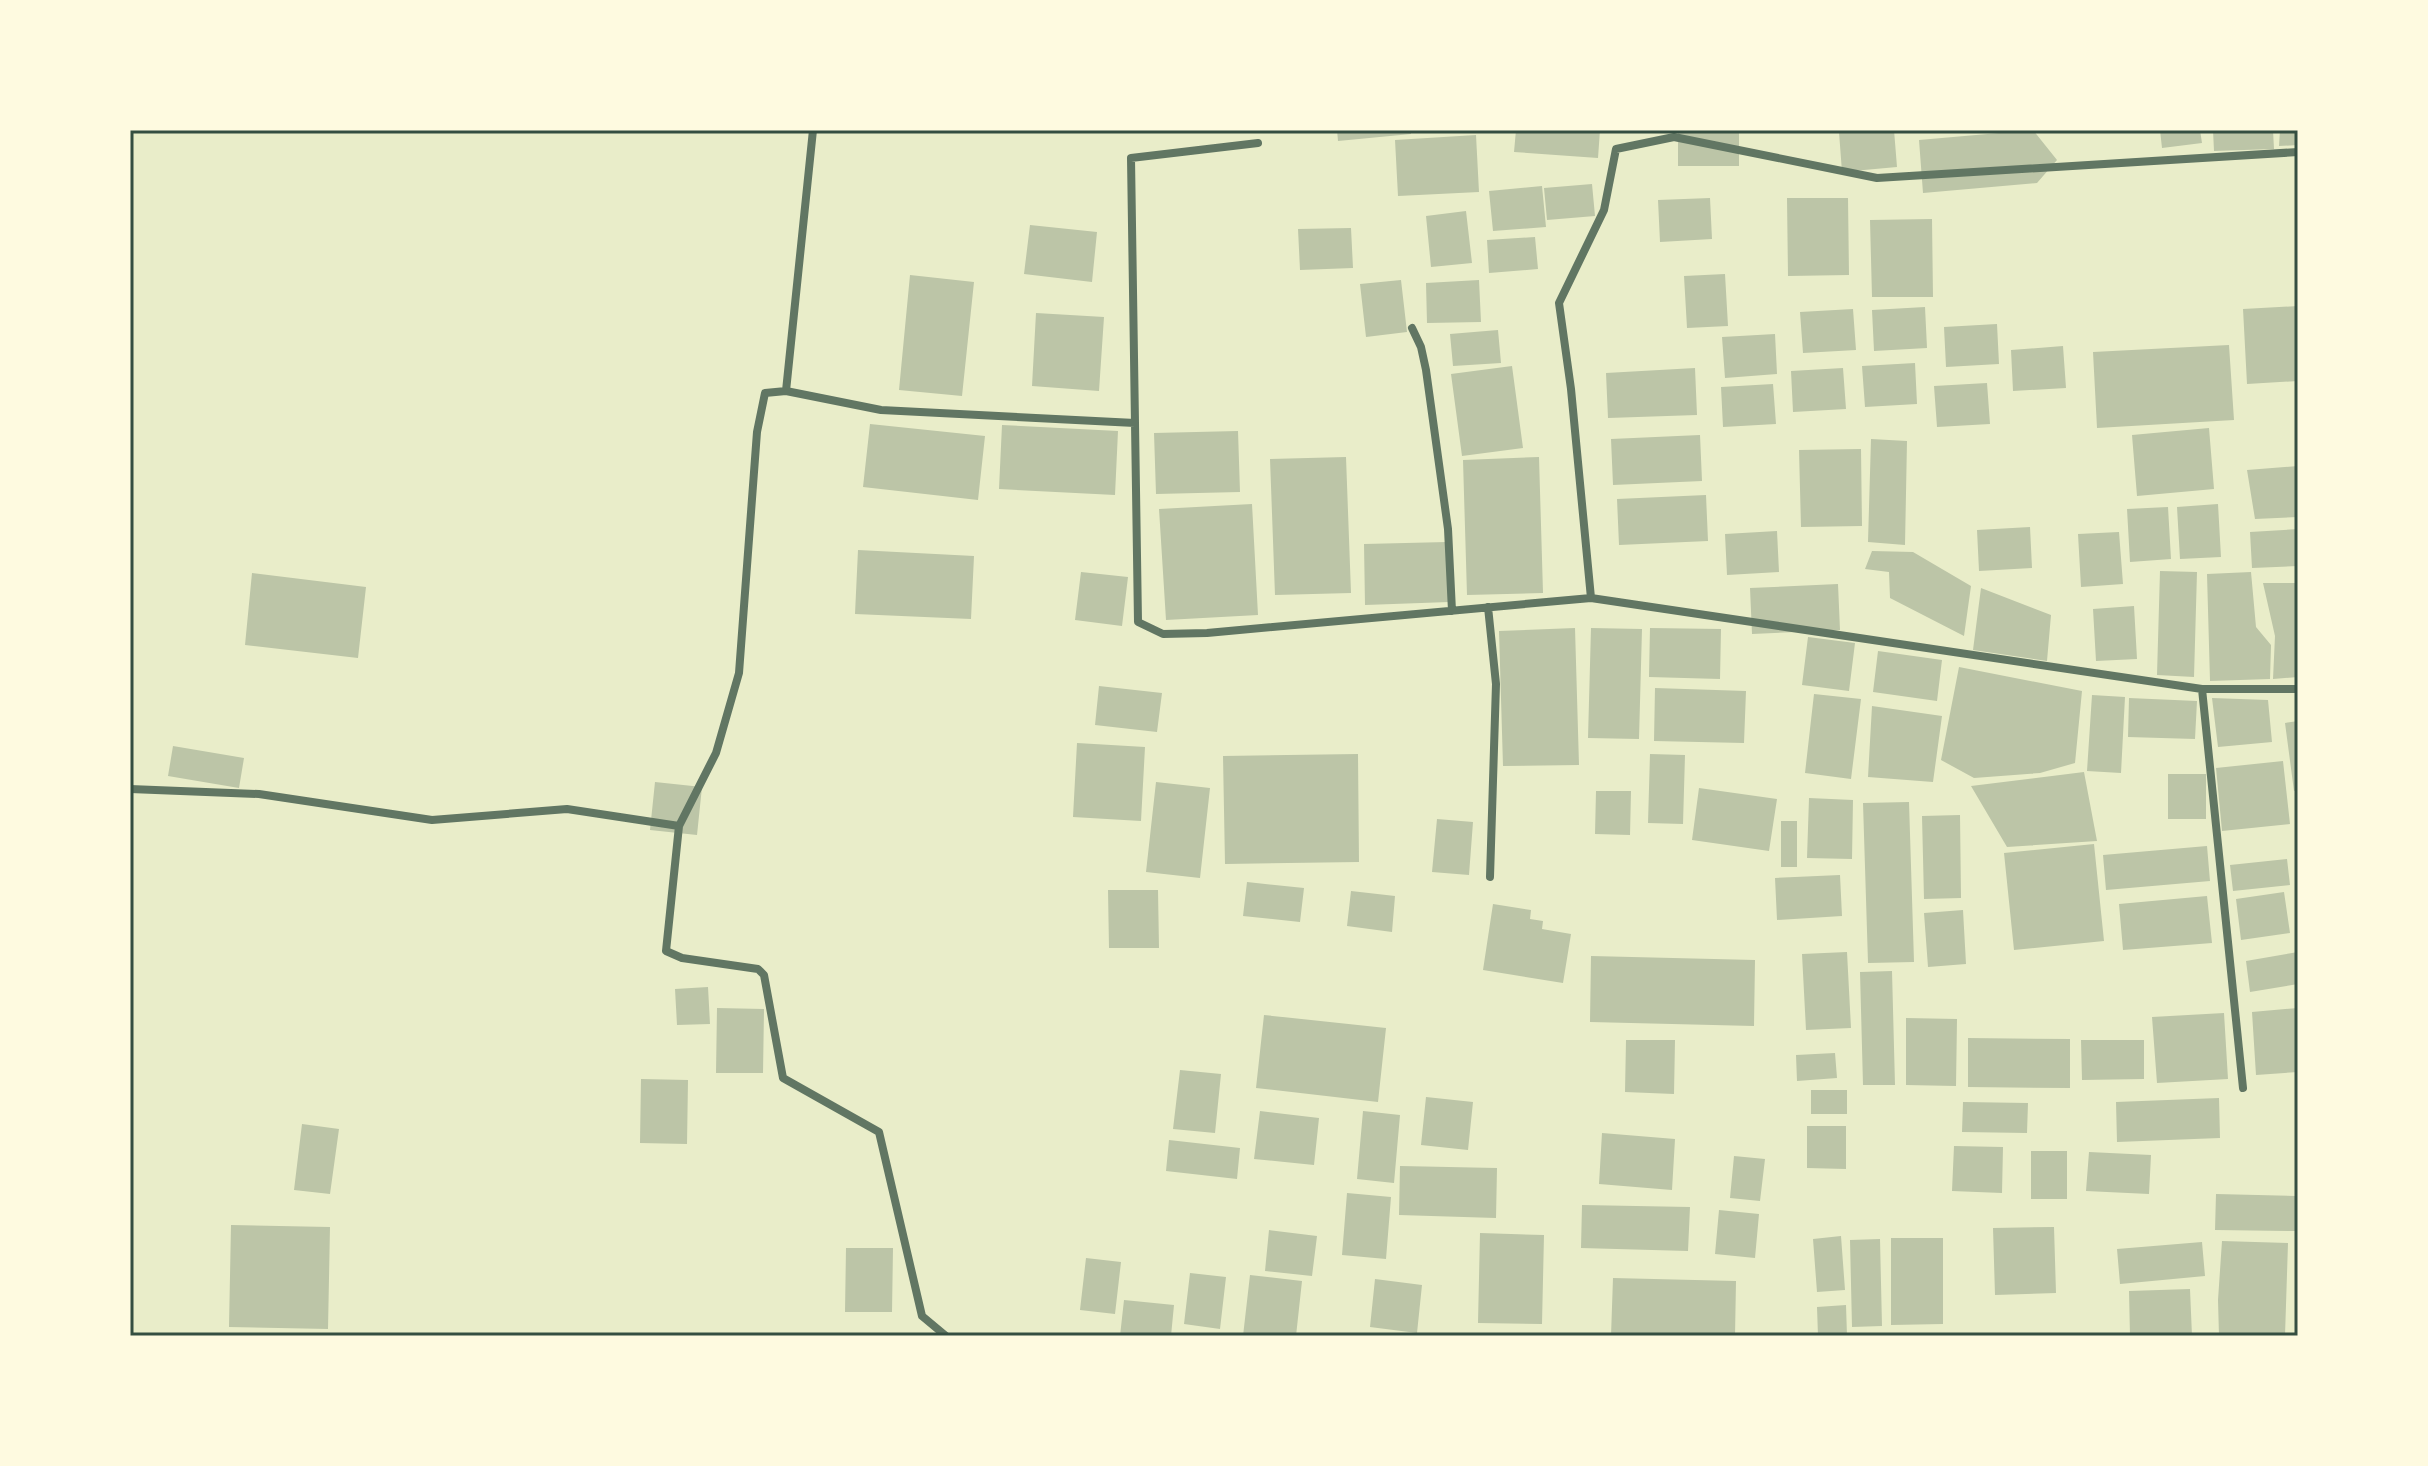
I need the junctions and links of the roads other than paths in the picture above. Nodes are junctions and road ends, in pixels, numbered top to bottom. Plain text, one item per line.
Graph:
1 (813, 130) edge
2 (1258, 143) dead end
3 (2298, 152) edge
4 (1412, 328) dead end
5 (786, 391) junction
6 (1135, 423) junction
7 (1591, 598) junction
8 (1488, 607) junction
9 (1452, 611) junction
10 (2202, 689) junction
11 (2298, 689) edge
12 (130, 789) edge
13 (679, 826) junction
14 (1490, 877) dead end
15 (2243, 1088) dead end
16 (946, 1336) edge

1 - 5 street
2 - 6 street
3 - 7 street
4 - 9 street
5 - 6 street
5 - 13 street
6 - 9 street
7 - 8 street
7 - 10 street
8 - 9 street
8 - 14 street
10 - 11 street
10 - 15 street
12 - 13 street
13 - 16 street

